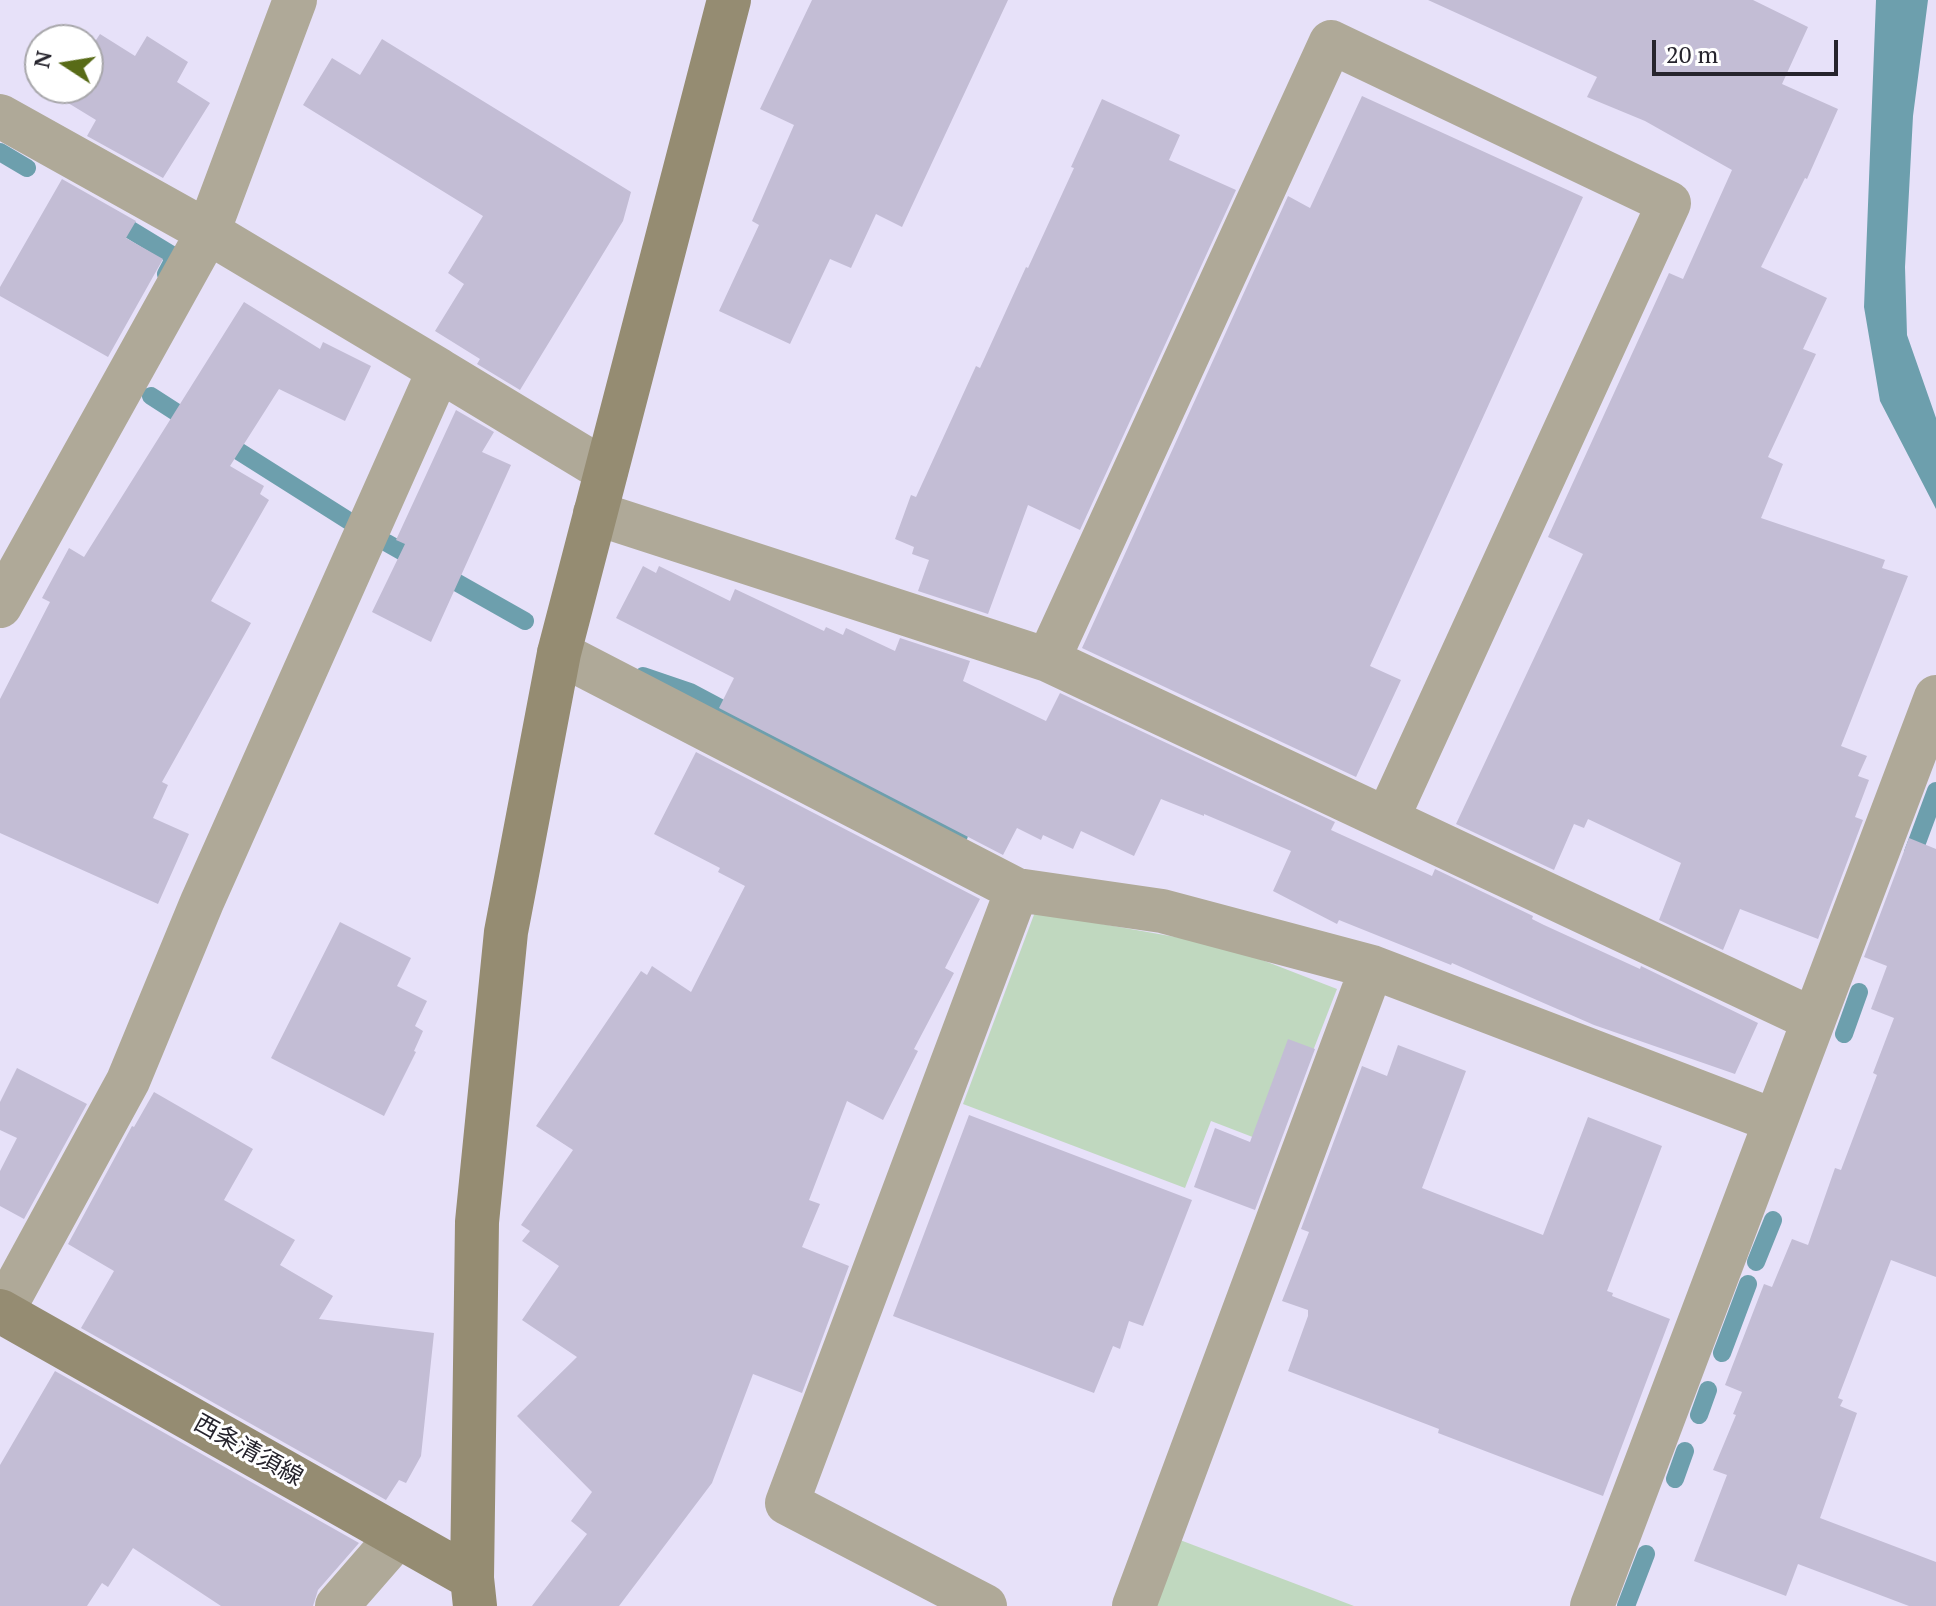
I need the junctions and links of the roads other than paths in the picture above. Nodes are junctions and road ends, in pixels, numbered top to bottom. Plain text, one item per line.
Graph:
1 (295, 0) edge
2 (729, 0) edge
3 (0, 116) edge
4 (208, 232) junction
5 (439, 370) junction
6 (606, 471) junction
7 (595, 513) junction
8 (0, 606) edge
9 (559, 653) junction
10 (1048, 660) junction
11 (1936, 697) edge
12 (1387, 819) junction
13 (1017, 890) junction
14 (1372, 967) junction
15 (1814, 1020) junction
16 (1775, 1121) junction
17 (1, 1311) edge
18 (398, 1536) junction
19 (474, 1592) edge
20 (337, 1606) edge
21 (985, 1606) edge
22 (1134, 1606) edge
23 (1592, 1606) edge

1 - 4 street
2 - 6 street
3 - 4 street
4 - 5 street
4 - 8 street
5 - 6 street
5 - 17 street
6 - 7 street
7 - 9 street
7 - 10 street
9 - 13 street
9 - 19 street
10 - 12 street
10 - 12 street
11 - 15 street
12 - 15 street
13 - 14 street
13 - 21 street
14 - 16 street
14 - 22 street
15 - 16 street
16 - 23 street
17 - 18 street, 西条清須線
18 - 19 street, 西条清須線
18 - 20 street

